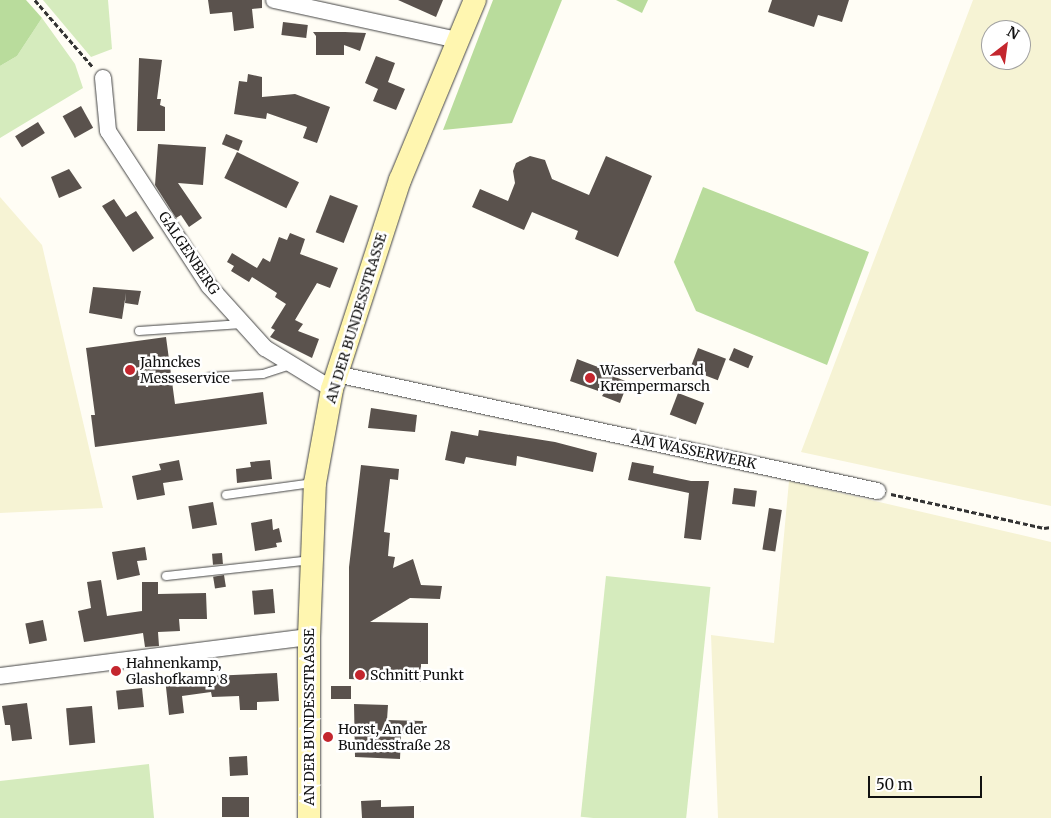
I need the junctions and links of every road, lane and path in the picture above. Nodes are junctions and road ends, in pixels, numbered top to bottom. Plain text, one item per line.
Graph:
1 (35, 0) edge
2 (274, 0) edge
3 (475, 1) edge
4 (458, 40) junction
5 (104, 78) joint
6 (244, 324) junction
7 (139, 331) dead end
8 (291, 365) junction
9 (210, 377) dead end
10 (334, 381) junction
11 (315, 483) junction
12 (877, 491) joint
13 (226, 495) dead end
14 (1051, 527) edge
15 (312, 560) junction
16 (166, 576) dead end
17 (309, 637) junction
18 (0, 676) edge
19 (309, 818) edge

1 - 5 path
2 - 4 street
3 - 4 main road, AN DER BUNDESSTRASSE
4 - 10 main road, AN DER BUNDESSTRASSE
5 - 6 street, GALGENBERG
6 - 7 lane
6 - 8 street, GALGENBERG
8 - 9 lane
8 - 10 street, GALGENBERG
10 - 11 main road, AN DER BUNDESSTRASSE
10 - 12 street, AM WASSERWERK
11 - 13 lane
11 - 15 main road, AN DER BUNDESSTRASSE
12 - 14 path
15 - 16 lane
15 - 17 main road, AN DER BUNDESSTRASSE
17 - 18 street
17 - 19 main road, AN DER BUNDESSTRASSE

